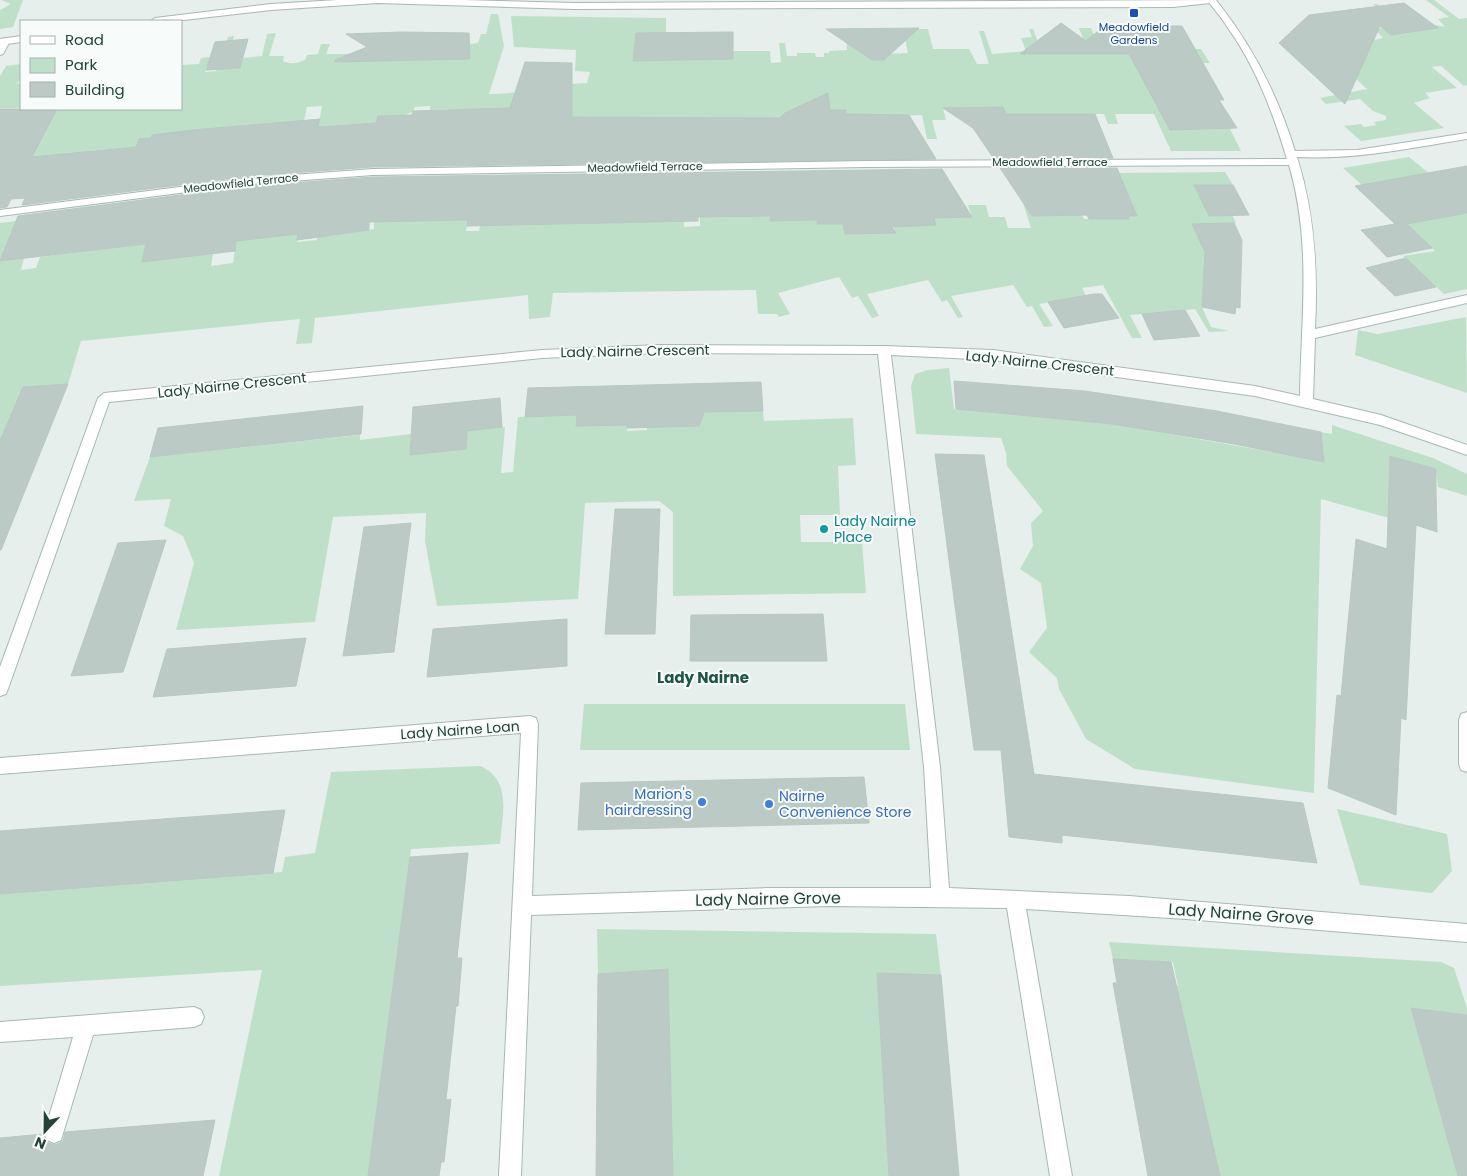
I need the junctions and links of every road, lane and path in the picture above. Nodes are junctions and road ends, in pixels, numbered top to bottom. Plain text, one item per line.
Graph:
1 (1210, 0) edge
2 (163, 20) edge
3 (20, 39) edge
4 (3, 42) edge
5 (0, 52) edge
6 (1467, 136) edge
7 (1292, 158) junction
8 (0, 213) edge
9 (1467, 299) edge
10 (1309, 335) junction
11 (884, 350) junction
12 (1306, 402) junction
13 (1467, 450) edge
14 (0, 689) edge
15 (1467, 720) edge
16 (1467, 764) edge
17 (0, 766) edge
18 (941, 897) junction
19 (1015, 899) junction
20 (520, 906) junction
21 (1467, 933) edge
22 (194, 1017) dead end
23 (86, 1026) junction
24 (0, 1032) edge
25 (54, 1133) dead end
26 (510, 1176) edge
27 (1061, 1176) edge

1 - 2 street
1 - 7 street
3 - 4 street
4 - 5 street
6 - 7 street, Meadowfield Terrace
7 - 8 street, Meadowfield Terrace
7 - 10 street
9 - 10 street
10 - 12 street
11 - 12 street, Lady Nairne Crescent
11 - 14 street, Lady Nairne Crescent
11 - 18 street
12 - 13 street, Lady Nairne Crescent
15 - 16 street
17 - 20 street, Lady Nairne Loan
18 - 19 street, Lady Nairne Grove
18 - 20 street, Lady Nairne Grove
19 - 21 street, Lady Nairne Grove
19 - 27 street
20 - 26 street, Lady Nairne Loan
22 - 23 street
23 - 24 street
23 - 25 street

